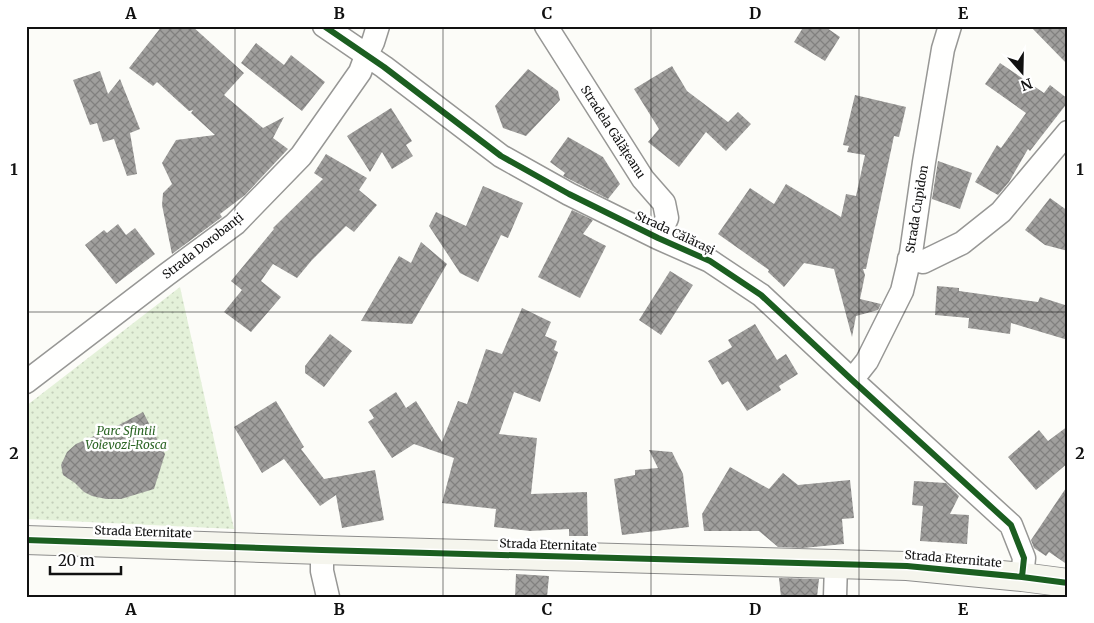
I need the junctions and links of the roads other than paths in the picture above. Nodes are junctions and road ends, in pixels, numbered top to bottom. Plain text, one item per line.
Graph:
1 (324, 26) edge
2 (378, 26) edge
3 (546, 26) edge
4 (950, 26) edge
5 (366, 56) junction
6 (1068, 132) edge
7 (658, 238) junction
8 (909, 259) junction
9 (852, 380) junction
10 (26, 382) edge
11 (26, 540) edge
12 (322, 550) junction
13 (836, 564) junction
14 (1022, 578) junction
15 (1068, 584) edge
16 (328, 597) edge
17 (835, 597) edge

1 - 5 street, Strada Călărași
2 - 5 street, Strada Dorobanți
3 - 7 street, Stradela Gălățeanu
4 - 8 street, Strada Cupidon
5 - 7 street, Strada Călărași
5 - 10 street, Strada Dorobanți
6 - 8 street
7 - 9 street, Strada Călărași
8 - 9 street, Strada Cupidon
9 - 14 street, Strada Călărași
11 - 12 street, Strada Eternitate
12 - 13 street, Strada Eternitate
12 - 16 street
13 - 14 street, Strada Eternitate
13 - 17 street
14 - 15 street, Strada Eternitate

